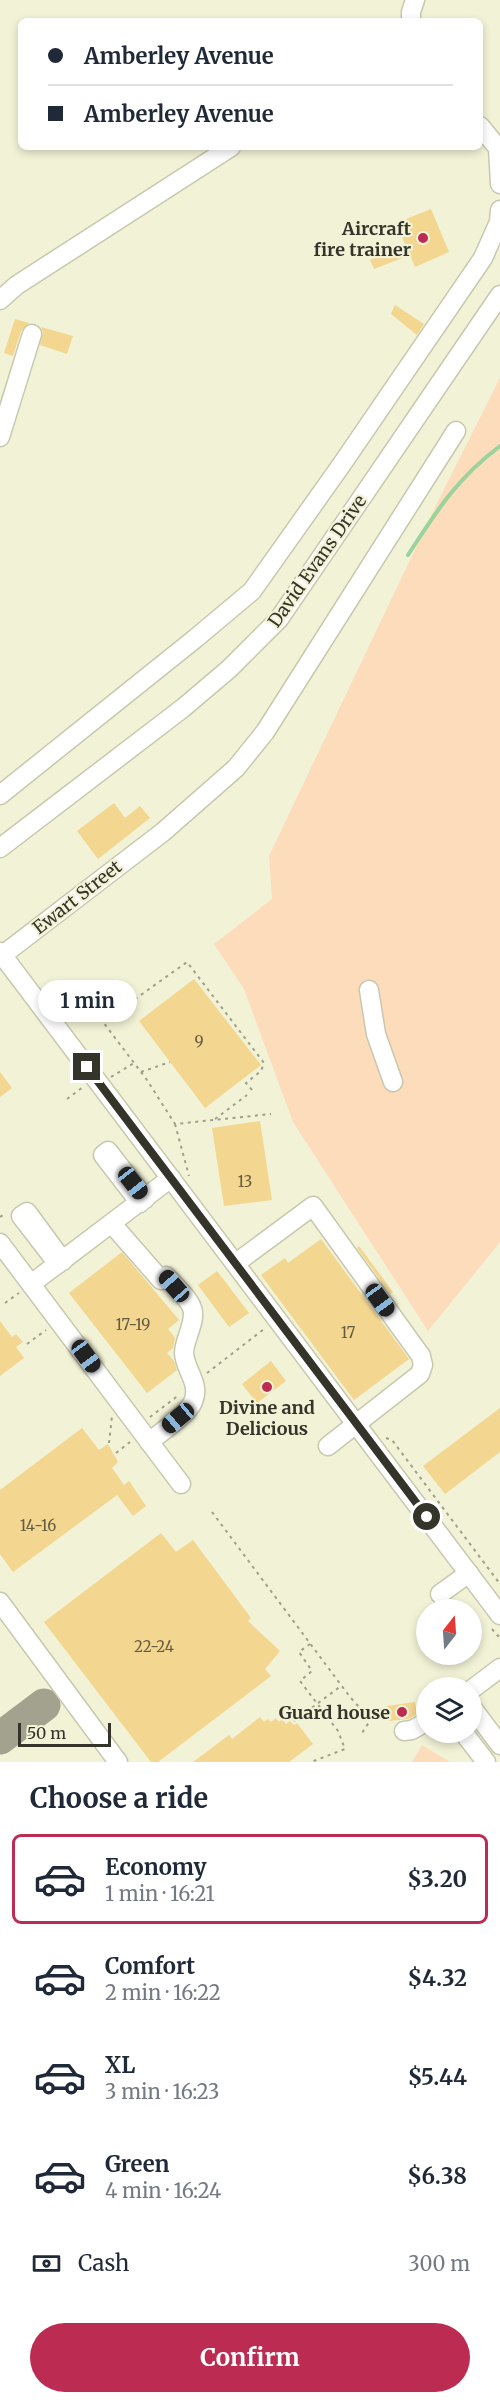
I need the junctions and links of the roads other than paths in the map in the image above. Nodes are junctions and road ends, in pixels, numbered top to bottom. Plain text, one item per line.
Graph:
1 (415, 0) edge
2 (411, 18) edge
3 (483, 130) edge
4 (226, 150) edge
5 (500, 184) edge
6 (500, 210) edge
7 (500, 295) edge
8 (0, 300) edge
9 (32, 334) dead end
10 (456, 431) dead end
11 (0, 437) edge
12 (0, 795) edge
13 (0, 848) edge
14 (1, 955) edge
15 (369, 990) dead end
16 (393, 1082) dead end
17 (106, 1153) dead end
18 (171, 1178) junction
19 (143, 1201) junction
20 (24, 1214) dead end
21 (112, 1224) junction
22 (0, 1243) edge
23 (60, 1262) junction
24 (236, 1263) junction
25 (28, 1286) junction
26 (357, 1424) junction
27 (143, 1440) junction
28 (328, 1446) dead end
29 (181, 1484) dead end
30 (470, 1573) junction
31 (440, 1594) dead end
32 (0, 1602) edge
33 (500, 1615) edge
34 (500, 1668) edge
35 (482, 1682) edge
36 (482, 1721) edge
37 (416, 1728) edge
38 (404, 1731) dead end
39 (471, 1743) edge
40 (500, 1745) edge
41 (118, 1762) edge
42 (486, 1762) edge

1 - 2 street
3 - 5 street
4 - 8 street
6 - 12 street
7 - 13 street, David Evans Drive
9 - 11 street
10 - 14 street, Ewart Street
14 - 18 street
15 - 16 street
17 - 19 street
18 - 19 street
18 - 24 street
19 - 21 street
20 - 23 street
21 - 23 street
21 - 27 street
22 - 25 street
23 - 25 street
24 - 26 street
24 - 26 street
25 - 27 street
26 - 28 street
26 - 30 street
27 - 29 street
30 - 31 street
30 - 33 street
32 - 41 street
34 - 35 street
36 - 40 street
37 - 38 street
39 - 42 street

